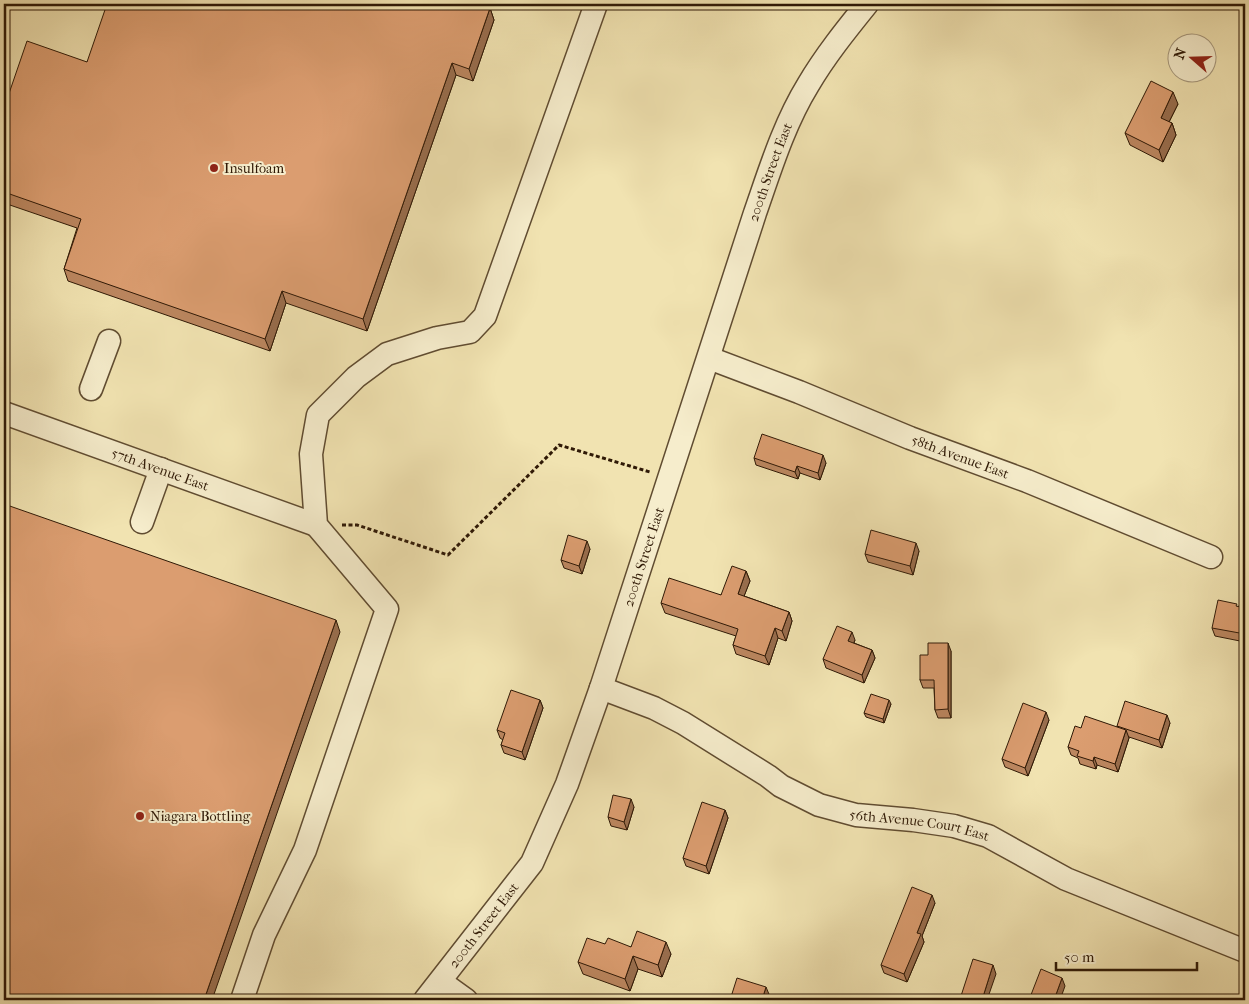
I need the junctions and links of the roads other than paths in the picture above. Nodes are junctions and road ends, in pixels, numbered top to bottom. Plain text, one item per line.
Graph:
1 (596, 4) edge
2 (867, 4) edge
3 (109, 341) dead end
4 (709, 358) junction
5 (91, 388) dead end
6 (4, 414) edge
7 (161, 469) junction
8 (142, 522) dead end
9 (316, 524) junction
10 (1211, 557) dead end
11 (601, 688) junction
12 (1245, 951) edge
13 (441, 982) junction
14 (242, 1000) edge
15 (425, 1000) edge
16 (466, 1000) edge

1 - 9 street
2 - 4 street, 200th Street East
3 - 5 street
4 - 10 street, 58th Avenue East
4 - 11 street, 200th Street East
6 - 7 street, 57th Avenue East
7 - 8 street
7 - 9 street, 57th Avenue East
9 - 14 street
11 - 12 street, 56th Avenue Court East
11 - 13 street, 200th Street East
13 - 15 street, 200th Street East
13 - 16 street

